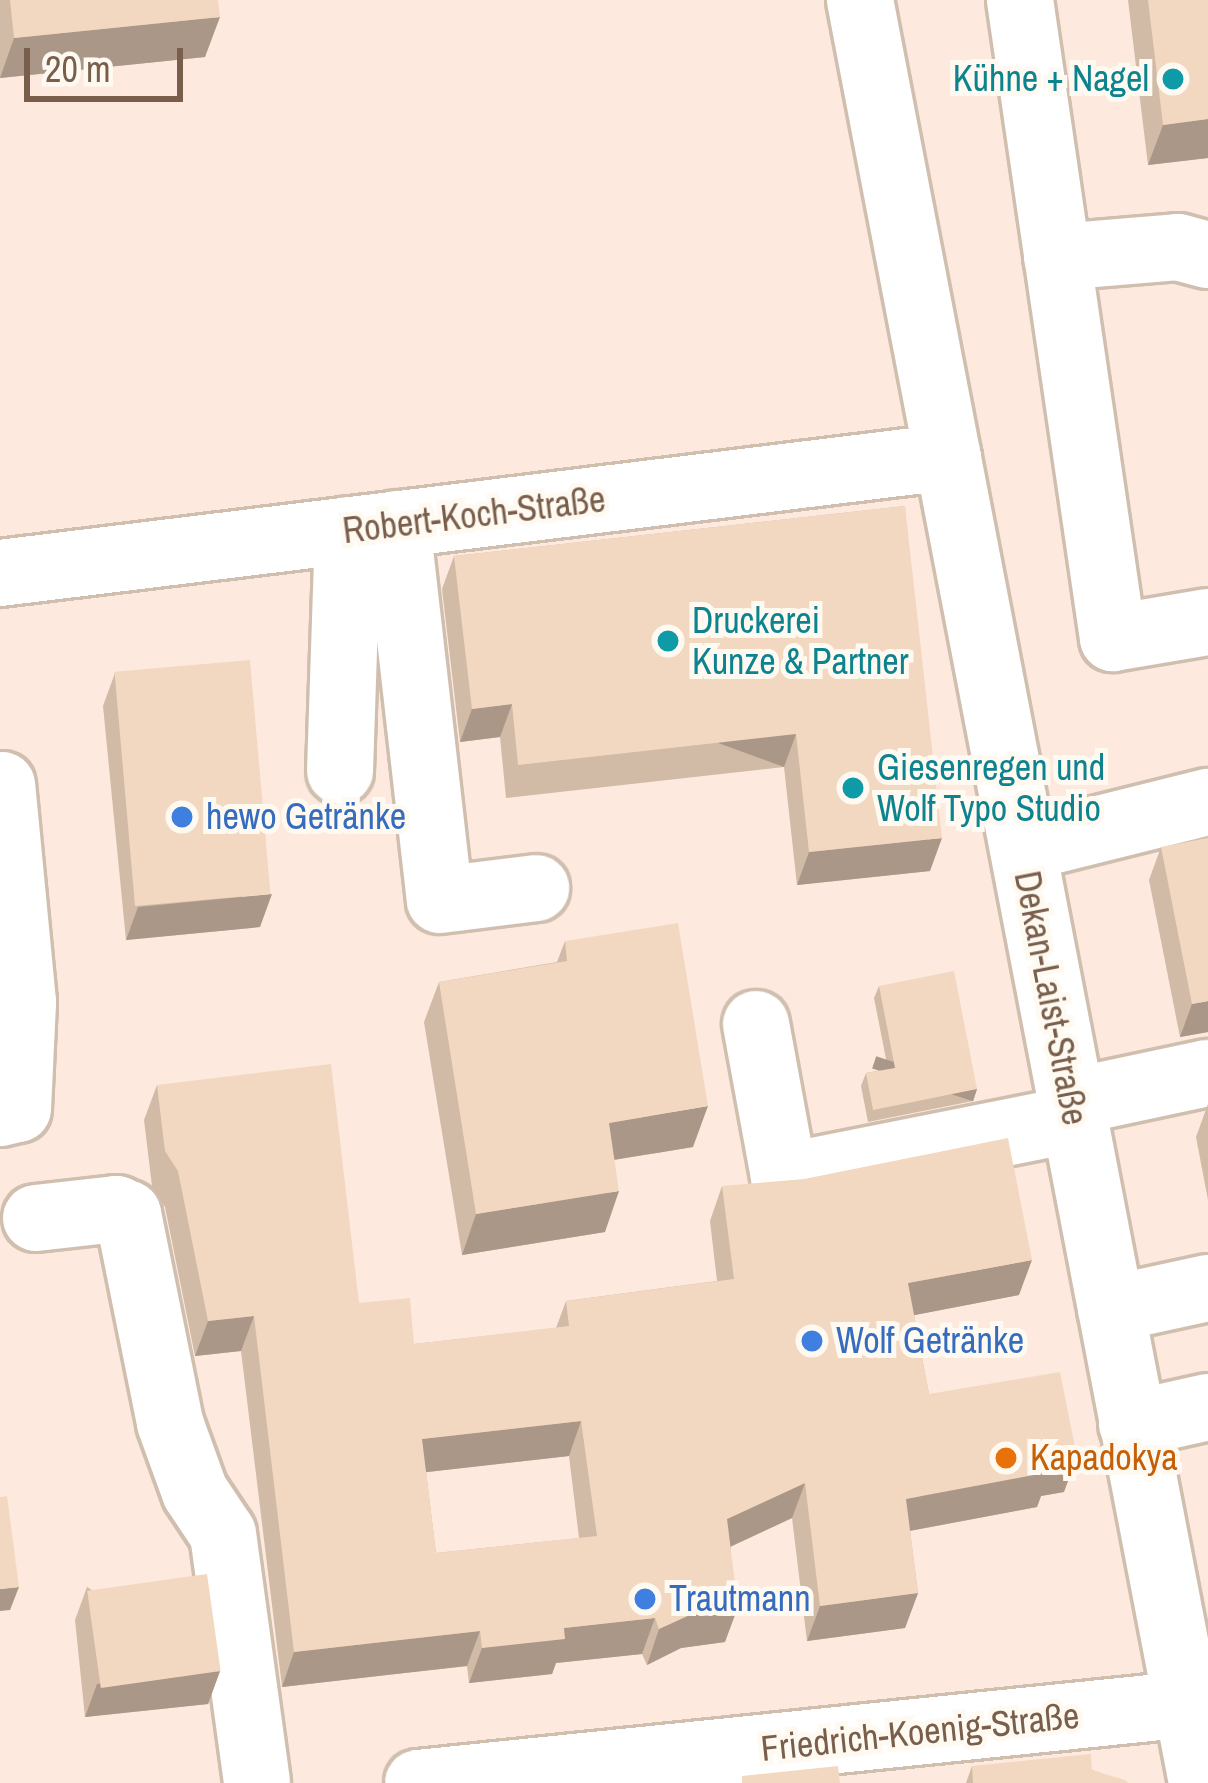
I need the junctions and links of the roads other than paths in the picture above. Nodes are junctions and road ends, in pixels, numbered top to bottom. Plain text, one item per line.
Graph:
1 (860, 0) edge
2 (1020, 0) edge
3 (1208, 255) edge
4 (1057, 256) junction
5 (948, 457) junction
6 (373, 527) junction
7 (0, 573) edge
8 (1208, 622) edge
9 (340, 772) dead end
10 (2, 784) edge
11 (1208, 802) edge
12 (1023, 848) junction
13 (536, 888) dead end
14 (756, 1024) dead end
15 (1208, 1073) edge
16 (1073, 1111) junction
17 (0, 1113) edge
18 (36, 1218) dead end
19 (1208, 1288) edge
20 (1111, 1309) junction
21 (1208, 1406) edge
22 (1132, 1424) junction
23 (1198, 1704) edge
24 (257, 1783) edge
25 (418, 1783) edge
26 (1202, 1783) edge

1 - 5 street, Dekan-Laist-Straße
2 - 4 street
3 - 4 street
4 - 8 street
5 - 6 street, Robert-Koch-Straße
5 - 12 street, Dekan-Laist-Straße
6 - 7 street, Robert-Koch-Straße
6 - 9 street
6 - 13 street
10 - 17 street
11 - 12 street
12 - 16 street, Dekan-Laist-Straße
14 - 16 street
15 - 16 street
16 - 20 street, Dekan-Laist-Straße
18 - 24 street
19 - 20 street
20 - 22 street, Dekan-Laist-Straße
21 - 22 street
22 - 23 street, Dekan-Laist-Straße
23 - 25 street, Friedrich-Koenig-Straße
23 - 26 street, Dekan-Laist-Straße

